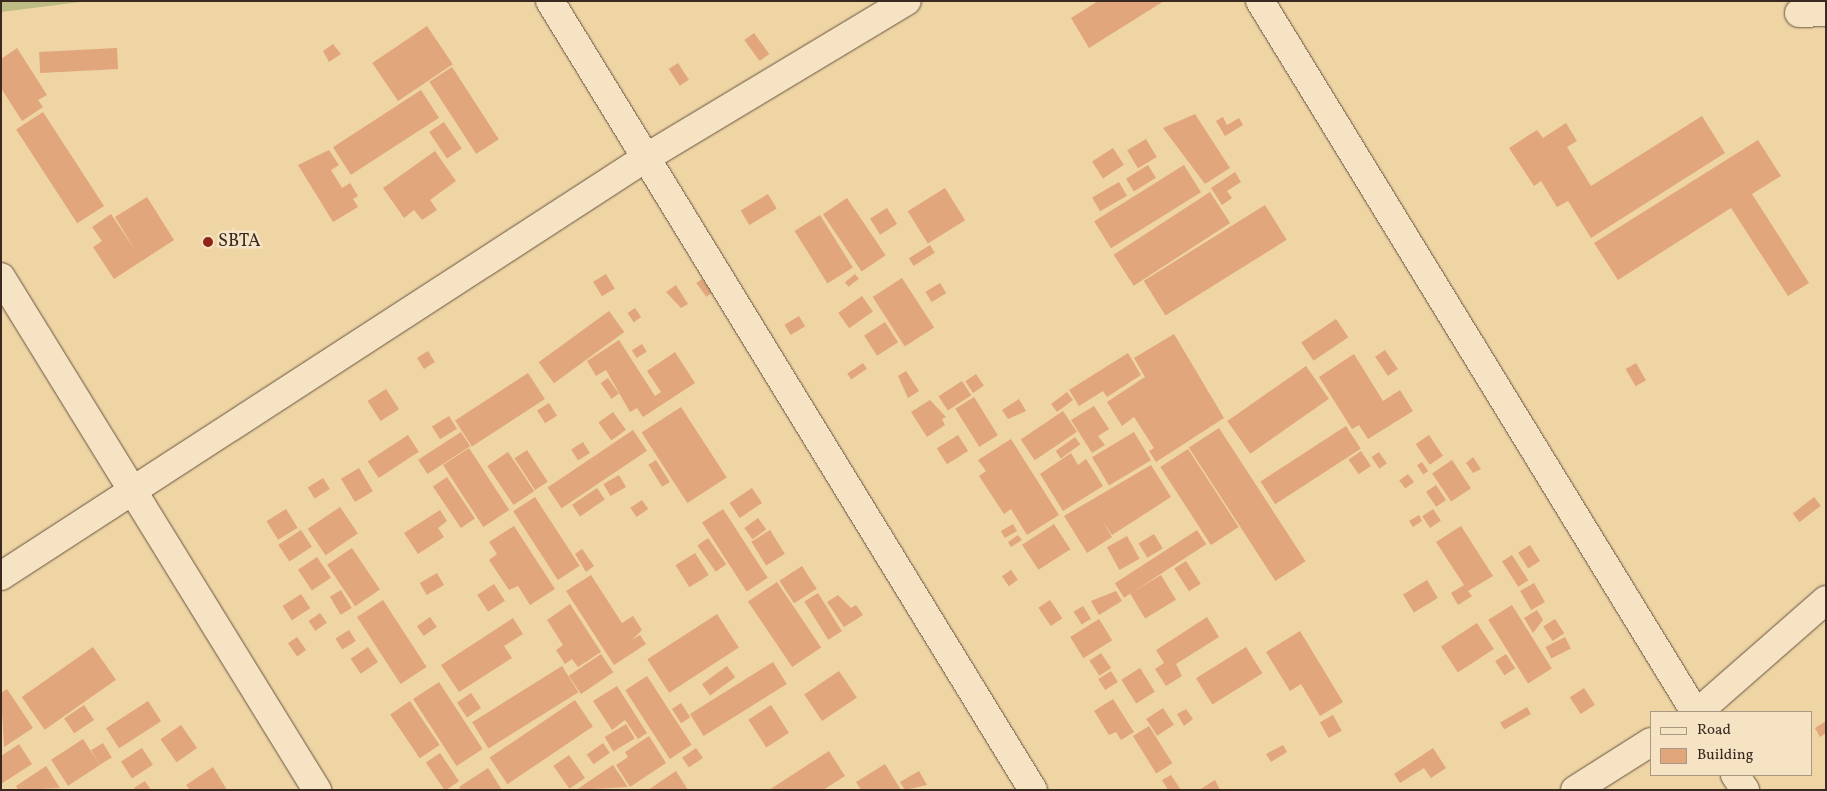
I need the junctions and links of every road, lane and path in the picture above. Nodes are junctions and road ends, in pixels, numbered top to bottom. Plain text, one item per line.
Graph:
1 (550, 1) edge
2 (907, 1) edge
3 (1260, 1) edge
4 (648, 156) junction
5 (1, 276) edge
6 (136, 490) junction
7 (1, 576) edge
8 (1826, 600) edge
9 (1695, 711) edge
10 (1697, 711) edge
11 (1650, 743) edge
12 (1736, 776) edge
13 (317, 790) edge
14 (1033, 790) edge
15 (1575, 790) edge
16 (1744, 790) edge

1 - 4 street
2 - 4 street
3 - 9 street
4 - 6 street
4 - 14 street
5 - 6 street
6 - 7 street
6 - 13 street
8 - 10 street
11 - 15 street
12 - 16 street

